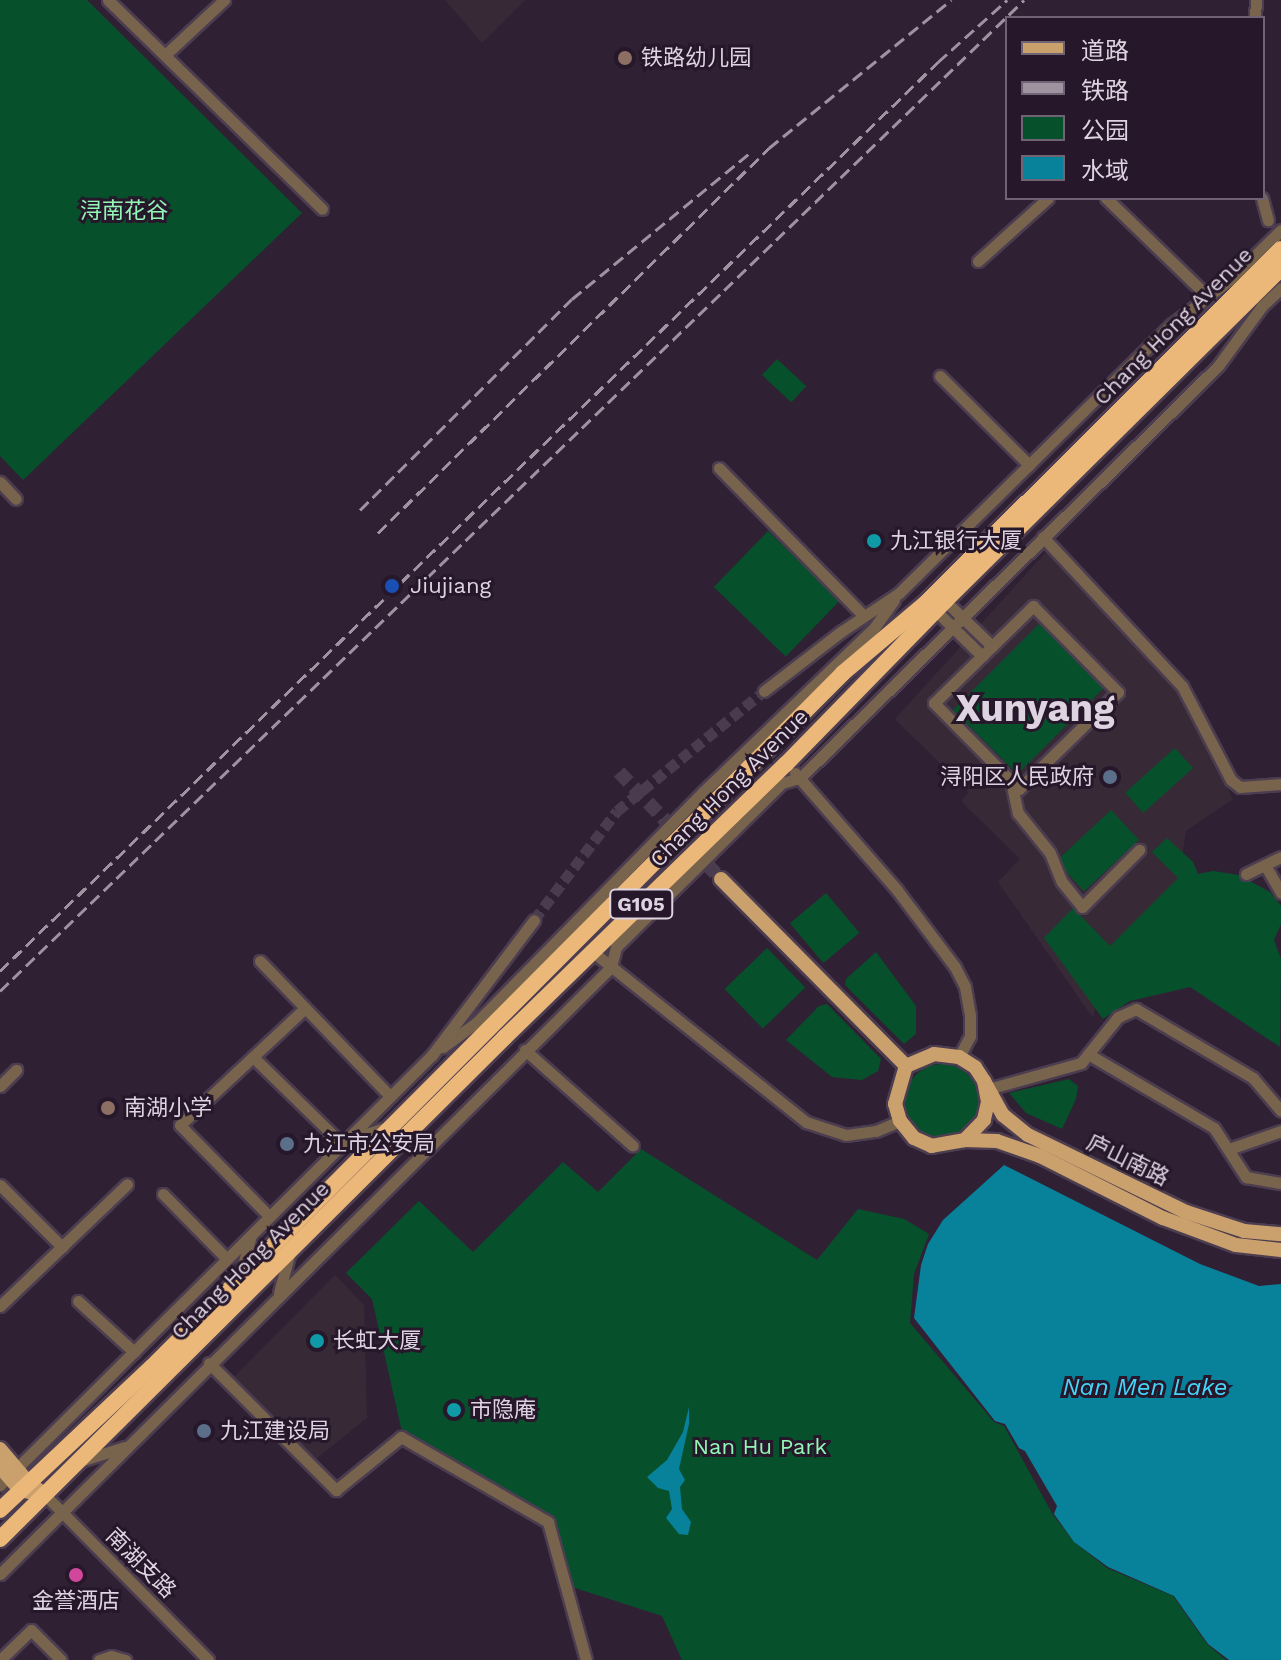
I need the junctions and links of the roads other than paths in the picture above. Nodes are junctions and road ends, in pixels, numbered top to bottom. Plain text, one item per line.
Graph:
1 (108, 0) edge
2 (224, 0) edge
3 (165, 55) junction
4 (1046, 200) edge
5 (1108, 200) edge
6 (1263, 200) edge
7 (322, 209) dead end
8 (1268, 220) dead end
9 (1281, 230) edge
10 (1281, 249) edge
11 (978, 261) dead end
12 (1281, 268) edge
13 (1281, 288) edge
14 (1208, 297) junction
15 (940, 376) dead end
16 (1029, 465) junction
17 (719, 468) dead end
18 (0, 482) edge
19 (16, 499) dead end
20 (1043, 537) junction
21 (899, 593) junction
22 (936, 601) junction
23 (864, 616) junction
24 (962, 617) junction
25 (952, 627) junction
26 (872, 630) junction
27 (992, 646) junction
28 (982, 656) junction
29 (843, 673) junction
30 (764, 691) tunnel mouth
31 (786, 764) junction
32 (800, 778) junction
33 (1011, 781) junction
34 (1281, 784) edge
35 (1139, 850) dead end
36 (1281, 857) edge
37 (1265, 865) junction
38 (1246, 874) dead end
39 (721, 879) tunnel mouth
40 (1281, 893) edge
41 (534, 920) tunnel mouth
42 (593, 952) junction
43 (260, 961) dead end
44 (611, 967) junction
45 (305, 1008) junction
46 (525, 1050) junction
47 (1088, 1054) junction
48 (432, 1055) junction
49 (253, 1057) junction
50 (959, 1057) junction
51 (906, 1066) junction
52 (16, 1070) dead end
53 (986, 1085) junction
54 (0, 1086) edge
55 (390, 1096) junction
56 (1281, 1111) edge
57 (900, 1121) junction
58 (389, 1127) junction
59 (1281, 1131) edge
60 (965, 1140) junction
61 (344, 1142) junction
62 (633, 1146) dead end
63 (1229, 1149) junction
64 (1281, 1183) edge
65 (127, 1184) dead end
66 (1, 1187) edge
67 (163, 1194) dead end
68 (269, 1216) junction
69 (1281, 1234) edge
70 (251, 1235) junction
71 (62, 1247) junction
72 (291, 1250) junction
73 (1281, 1250) edge
74 (227, 1259) junction
75 (240, 1277) junction
76 (279, 1294) junction
77 (78, 1301) dead end
78 (0, 1306) edge
79 (134, 1352) junction
80 (209, 1363) junction
81 (128, 1446) junction
82 (0, 1449) edge
83 (80, 1461) junction
84 (6, 1474) edge
85 (24, 1486) junction
86 (45, 1495) junction
87 (0, 1510) edge
88 (62, 1512) junction
89 (0, 1539) edge
90 (0, 1574) edge
91 (0, 1660) edge
92 (61, 1660) edge
93 (99, 1660) edge
94 (125, 1660) edge
95 (208, 1660) edge
96 (586, 1660) edge

1 - 3 street
2 - 3 street
3 - 7 street
4 - 11 street
5 - 14 street
6 - 8 street
9 - 14 street
10 - 22 highway, Chang Hong Avenue / G105
12 - 22 highway, Chang Hong Avenue / G105
13 - 20 street
14 - 16 street
15 - 16 street
16 - 21 street
17 - 23 street
18 - 19 street
20 - 24 street
20 - 34 street
21 - 23 street
21 - 26 street
22 - 24 street
22 - 25 street
22 - 29 highway, Chang Hong Avenue / G105
22 - 31 highway, Chang Hong Avenue / G105
23 - 30 street
24 - 25 street
24 - 27 street
25 - 28 street
25 - 32 street
26 - 29 street
26 - 48 street
27 - 28 street
27 - 33 street
28 - 33 street
29 - 58 highway, Chang Hong Avenue / G105
31 - 32 street
31 - 42 highway, Chang Hong Avenue / G105
32 - 44 street
32 - 50 street
33 - 35 street
36 - 37 street
37 - 38 street
37 - 40 street
39 - 51 main road
41 - 48 street
42 - 44 street
42 - 72 highway, Chang Hong Avenue / G105
43 - 45 street
44 - 46 street
44 - 57 street
45 - 49 street
45 - 55 street
46 - 62 street
46 - 76 street
47 - 53 street
47 - 56 street
47 - 63 street
48 - 55 street
49 - 61 street
49 - 68 street
50 - 51 main road
50 - 53 main road
51 - 57 main road
52 - 54 street
53 - 60 main road
53 - 69 main road, 庐山南路
55 - 61 street
57 - 60 main road
58 - 61 street
58 - 75 highway, Chang Hong Avenue / G105
59 - 63 street
60 - 73 main road, 庐山南路
61 - 68 street
63 - 64 street
65 - 71 street
66 - 71 street
67 - 74 street
68 - 70 street
70 - 74 street
70 - 75 street
71 - 78 street
72 - 76 street
72 - 83 highway, Chang Hong Avenue / G105
74 - 79 street
75 - 85 highway, Chang Hong Avenue / G105
76 - 80 street
77 - 79 street
79 - 84 street
80 - 81 street
80 - 96 street
81 - 83 street
81 - 88 street
82 - 84 main road
83 - 86 highway, Chang Hong Avenue / G105
84 - 85 main road
85 - 86 main road
85 - 87 highway, Chang Hong Avenue / G105
86 - 88 street, 南湖支路
86 - 89 highway, Chang Hong Avenue / G105
88 - 90 street
88 - 95 street, 南湖支路
91 - 92 street
93 - 94 street

